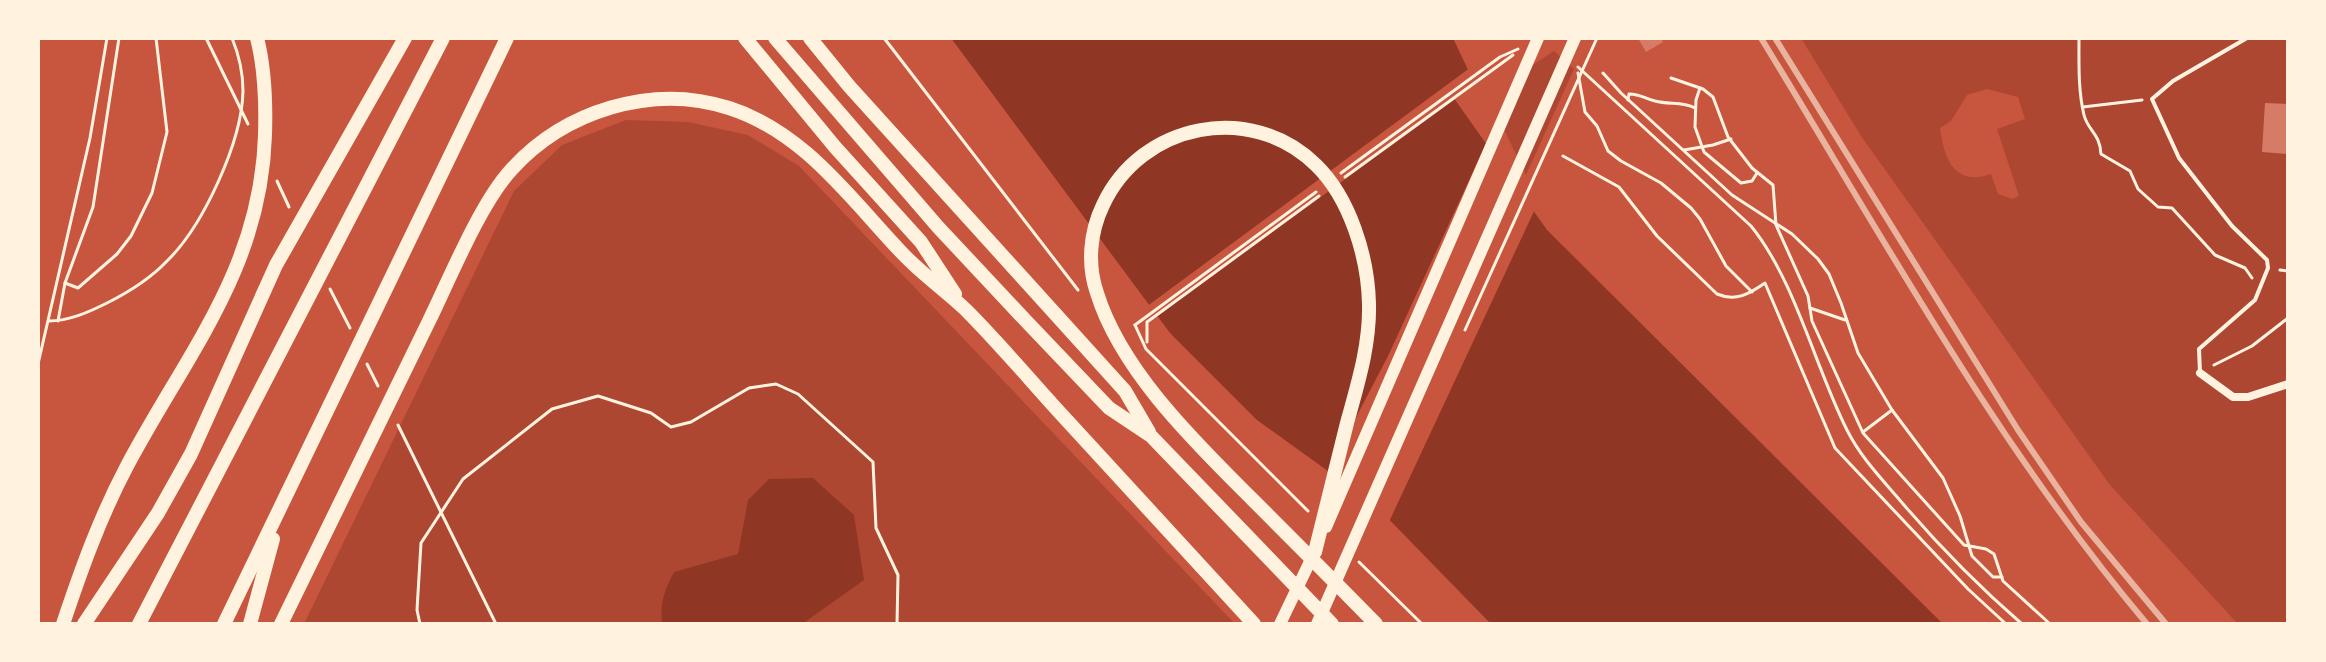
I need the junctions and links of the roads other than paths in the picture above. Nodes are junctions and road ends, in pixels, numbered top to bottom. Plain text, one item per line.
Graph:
1 (257, 38) edge
2 (405, 38) edge
3 (443, 38) edge
4 (507, 38) edge
5 (745, 38) edge
6 (775, 38) edge
7 (810, 38) edge
8 (1538, 38) edge
9 (1575, 38) edge
10 (2247, 38) edge
11 (965, 309) junction
12 (2200, 373) joint
13 (2288, 384) edge
14 (1151, 436) junction
15 (282, 507) junction
16 (1315, 552) junction
17 (63, 624) edge
18 (84, 624) edge
19 (139, 624) edge
20 (224, 624) edge
21 (250, 624) edge
22 (281, 624) edge
23 (1254, 624) edge
24 (1280, 624) edge
25 (1317, 624) edge
26 (1332, 624) edge
27 (1376, 624) edge

1 - 17 highway
2 - 18 highway
3 - 19 highway
4 - 15 highway
5 - 11 highway
6 - 14 highway
7 - 14 highway
8 - 16 main road
9 - 25 main road
10 - 12 lane
11 - 22 highway
11 - 23 highway
12 - 13 street
14 - 26 highway
15 - 20 highway
15 - 21 highway
16 - 24 main road
16 - 27 highway

